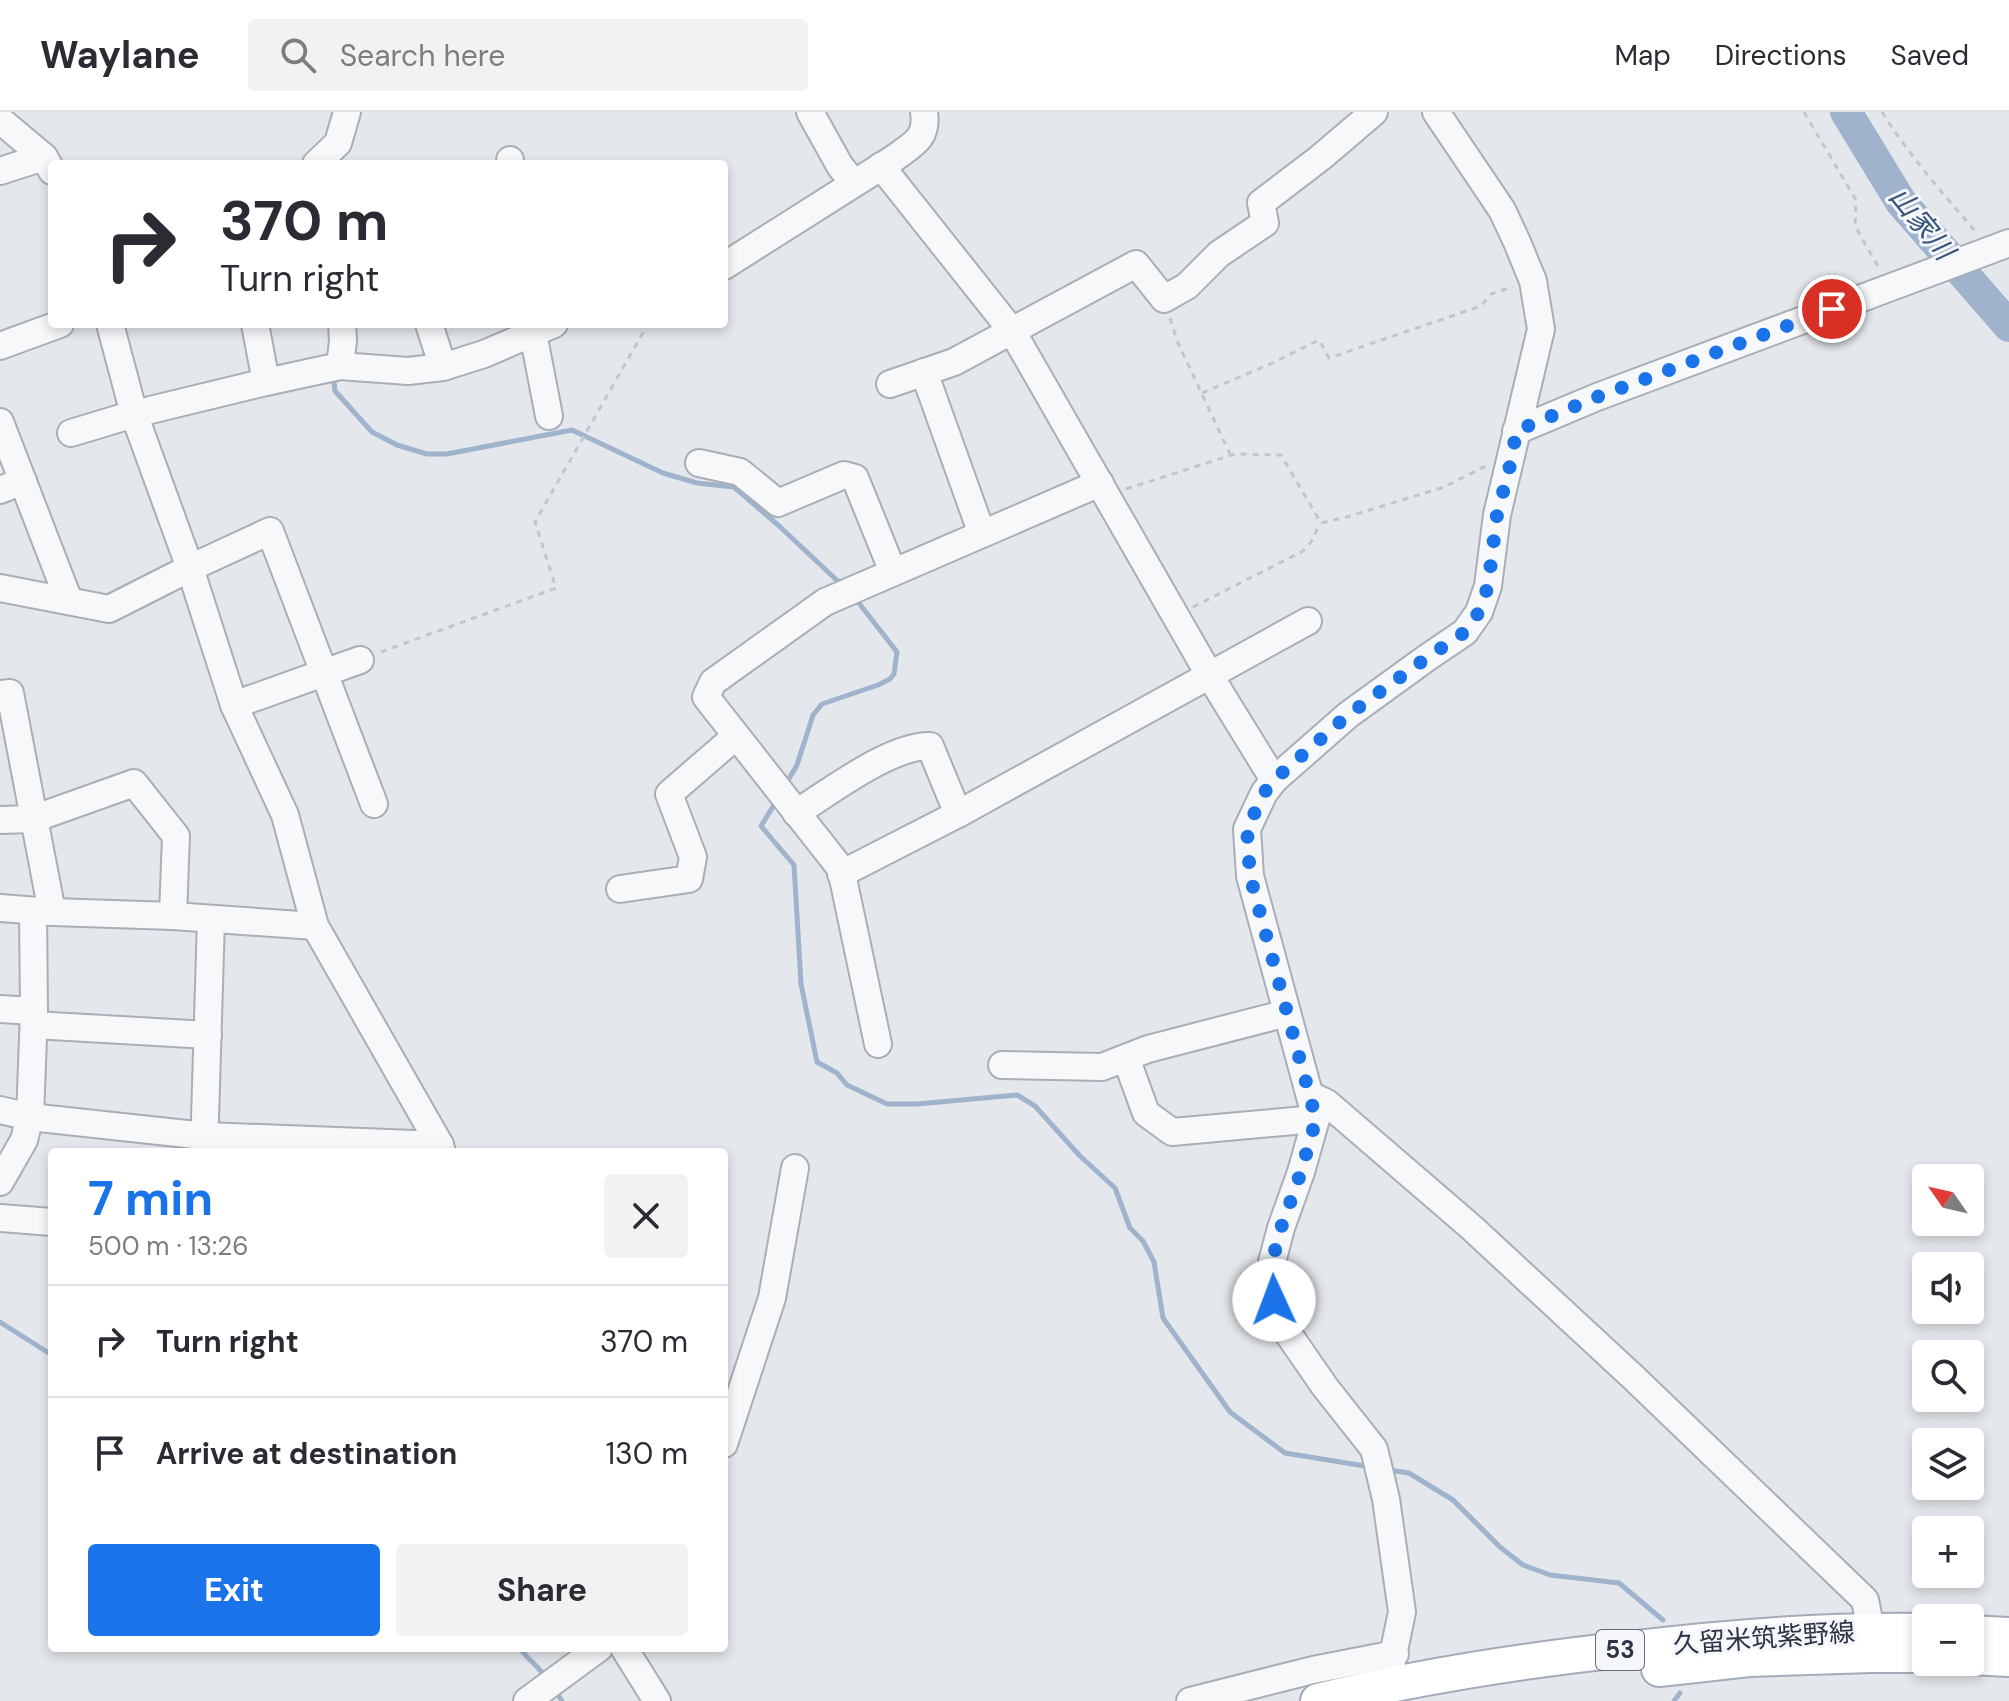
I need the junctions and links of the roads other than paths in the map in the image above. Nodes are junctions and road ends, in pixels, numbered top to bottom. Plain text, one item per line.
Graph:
1 (347, 112) edge
2 (810, 112) edge
3 (924, 112) edge
4 (1374, 112) edge
5 (1436, 112) edge
6 (0, 120) edge
7 (320, 160) edge
8 (48, 164) edge
9 (881, 166) junction
10 (0, 171) edge
11 (853, 182) junction
12 (2000, 246) edge
13 (728, 263) edge
14 (2009, 270) edge
15 (49, 328) edge
16 (111, 328) edge
17 (256, 328) edge
18 (342, 328) edge
19 (430, 328) edge
20 (537, 328) edge
21 (539, 328) edge
22 (1012, 331) junction
23 (0, 346) edge
24 (340, 366) junction
25 (443, 367) junction
26 (924, 372) junction
27 (266, 382) junction
28 (890, 384) dead end
29 (134, 414) junction
30 (549, 416) dead end
31 (0, 422) edge
32 (1516, 431) junction
33 (71, 433) dead end
34 (699, 463) dead end
35 (11, 485) edge
36 (1104, 490) junction
37 (982, 534) junction
38 (190, 568) junction
39 (893, 572) junction
40 (0, 588) edge
41 (69, 601) junction
42 (1308, 621) dead end
43 (360, 660) road end
44 (324, 673) junction
45 (1210, 676) junction
46 (0, 694) edge
47 (234, 705) junction
48 (736, 736) junction
49 (1274, 780) junction
50 (374, 804) dead end
51 (796, 813) junction
52 (958, 814) junction
53 (33, 819) junction
54 (0, 820) edge
55 (841, 874) junction
56 (620, 889) dead end
57 (0, 908) edge
58 (42, 911) junction
59 (173, 916) junction
60 (211, 919) junction
61 (315, 926) junction
62 (0, 1009) edge
63 (1287, 1013) junction
64 (34, 1018) junction
65 (208, 1035) junction
66 (878, 1044) dead end
67 (1126, 1058) junction
68 (1002, 1065) dead end
69 (1313, 1107) junction
70 (0, 1110) edge
71 (30, 1117) junction
72 (205, 1144) edge
73 (441, 1148) edge
74 (795, 1168) dead end
75 (0, 1182) edge
76 (0, 1218) edge
77 (48, 1222) edge
78 (728, 1432) edge
79 (1871, 1630) junction
80 (1912, 1631) edge
81 (1984, 1634) edge
82 (2009, 1635) edge
83 (594, 1652) edge
84 (626, 1652) edge
85 (1912, 1655) edge
86 (1984, 1658) edge
87 (2009, 1659) edge
88 (1391, 1669) junction
89 (527, 1701) edge
90 (657, 1701) edge
91 (1190, 1701) edge
92 (1318, 1701) edge
93 (1433, 1701) edge

1 - 7 street
2 - 11 street
3 - 9 street
4 - 22 street
5 - 32 street
6 - 8 street
8 - 10 street
9 - 11 street
9 - 22 street
11 - 13 street
12 - 14 street
12 - 32 street
15 - 23 street
16 - 29 street
17 - 27 street
18 - 24 street
19 - 25 street
20 - 25 street
21 - 30 street
22 - 26 street
22 - 36 street
24 - 25 street
24 - 27 street
26 - 28 street
26 - 37 street
27 - 29 street
29 - 33 street
29 - 38 street
31 - 35 street
32 - 49 street
34 - 39 street
35 - 41 street
36 - 37 street
36 - 45 street
37 - 39 street
38 - 41 street
38 - 44 street
38 - 47 street
39 - 48 street
40 - 41 street
42 - 45 street
43 - 44 street
44 - 47 street
44 - 50 street
45 - 49 street
45 - 52 street
46 - 53 street
47 - 61 street
48 - 51 street
48 - 56 street
49 - 63 street
51 - 52 street
51 - 55 street
52 - 55 street
53 - 54 street
53 - 58 street
53 - 59 street
55 - 66 street
57 - 58 street
58 - 59 street
58 - 64 street
59 - 60 street
60 - 61 street
60 - 65 street
61 - 73 street
62 - 64 street
63 - 67 street
63 - 69 street
64 - 65 street
64 - 71 street
65 - 72 street
67 - 68 street
67 - 69 street
69 - 79 street
69 - 88 street
70 - 71 street
71 - 72 street
71 - 75 street
72 - 73 street
74 - 78 street
76 - 77 street
79 - 80 main road, 久留米筑紫野線 / 53
79 - 88 main road, 久留米筑紫野線 / 53
81 - 82 main road
83 - 89 street
84 - 90 street
85 - 93 main road, 久留米筑紫野線 / 53
86 - 87 main road
88 - 91 street
88 - 92 main road, 久留米筑紫野線 / 53

